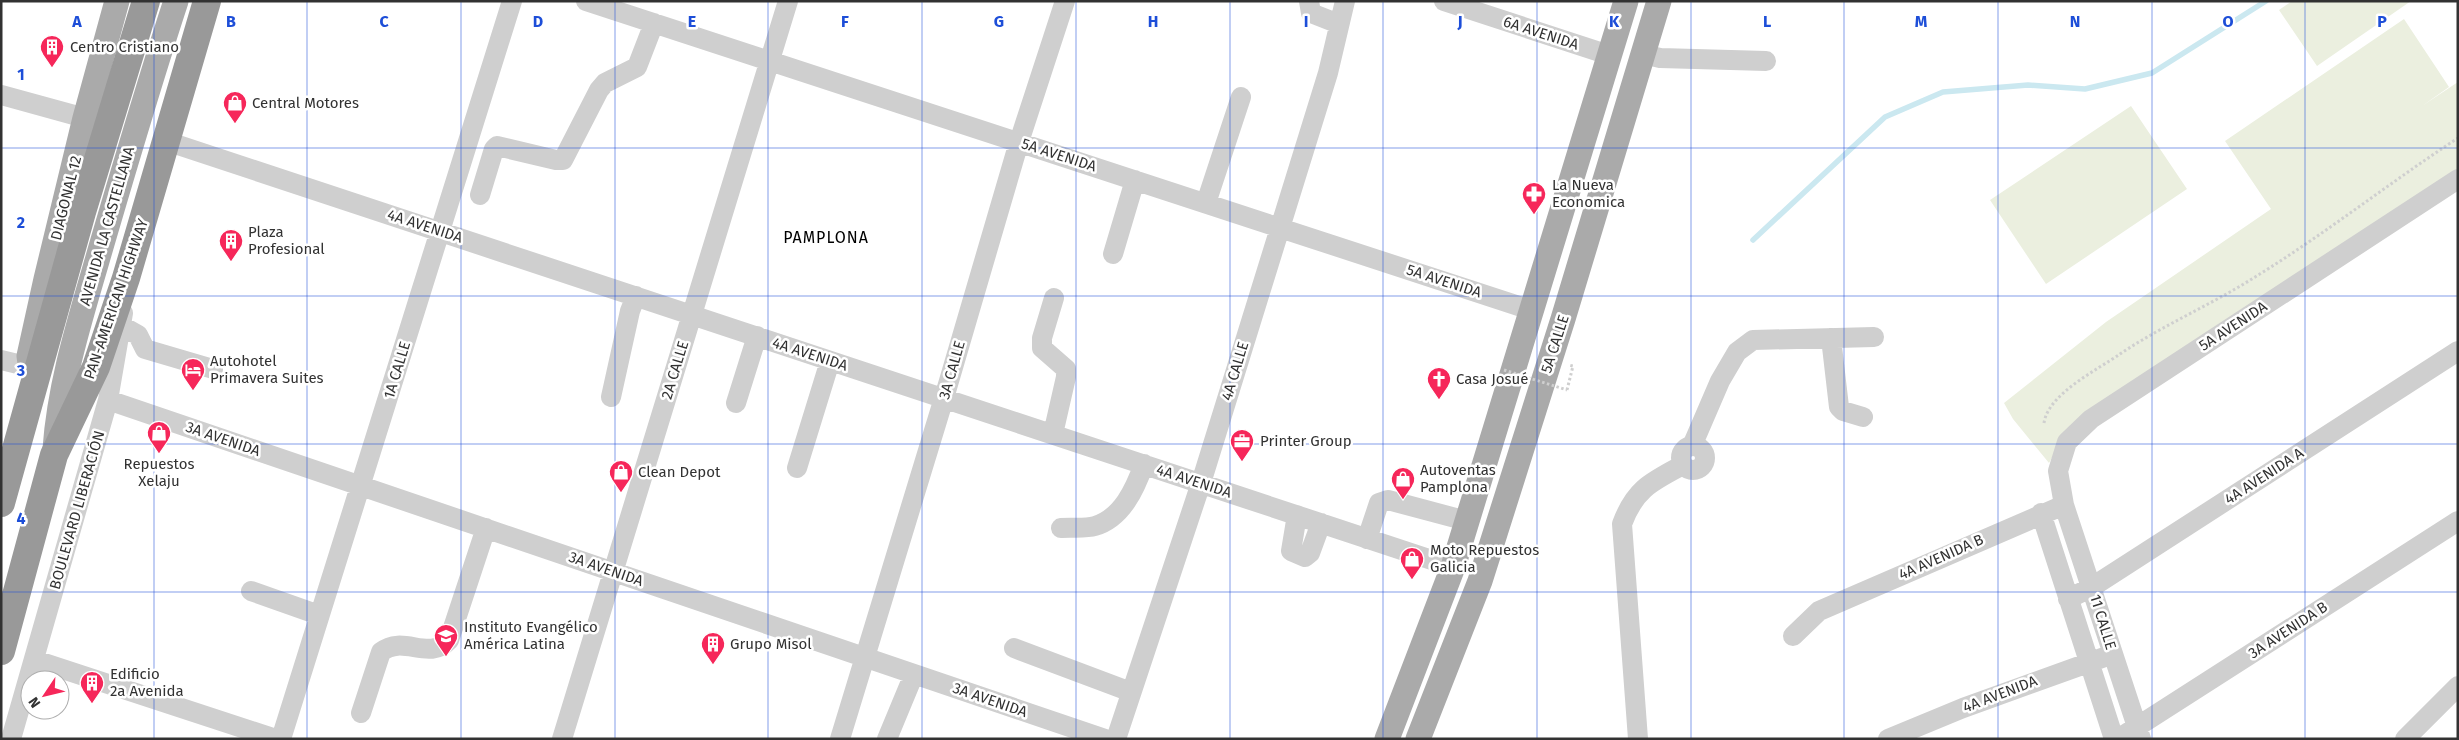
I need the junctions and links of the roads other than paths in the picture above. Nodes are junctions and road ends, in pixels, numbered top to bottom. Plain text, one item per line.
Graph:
1 (117, 1) edge
2 (176, 1) edge
3 (207, 1) edge
4 (512, 1) edge
5 (586, 1) edge
6 (788, 1) edge
7 (1065, 1) edge
8 (1310, 1) edge
9 (1345, 1) edge
10 (1444, 1) edge
11 (1626, 1) edge
12 (1659, 1) edge
13 (146, 3) edge
14 (654, 23) junction
15 (1339, 24) junction
16 (1643, 54) junction
17 (1609, 55) junction
18 (769, 61) junction
19 (1766, 61) dead end
20 (1, 95) edge
21 (1241, 97) dead end
22 (86, 118) junction
23 (166, 141) junction
24 (1019, 142) junction
25 (2458, 179) edge
26 (1135, 180) junction
27 (480, 195) dead end
28 (1206, 203) junction
29 (1279, 227) junction
30 (440, 231) junction
31 (1113, 254) dead end
32 (126, 278) junction
33 (636, 296) junction
34 (1054, 298) dead end
35 (1532, 310) junction
36 (692, 315) junction
37 (122, 326) junction
38 (757, 336) junction
39 (1874, 337) dead end
40 (1831, 338) junction
41 (118, 349) junction
42 (145, 349) junction
43 (2458, 351) edge
44 (1, 360) edge
45 (830, 360) junction
46 (30, 367) junction
47 (213, 369) dead end
48 (32, 396) junction
49 (611, 397) dead end
50 (944, 398) junction
51 (108, 400) junction
52 (736, 403) dead end
53 (1863, 417) dead end
54 (1053, 434) junction
55 (54, 455) junction
56 (1144, 464) junction
57 (796, 468) dead end
58 (1201, 483) junction
59 (360, 486) junction
60 (1, 503) edge
61 (2064, 505) junction
62 (2041, 513) junction
63 (1297, 515) junction
64 (1467, 521) junction
65 (2458, 522) edge
66 (1321, 523) junction
67 (486, 528) junction
68 (1060, 528) dead end
69 (1367, 538) junction
70 (1453, 567) junction
71 (613, 571) junction
72 (2092, 587) junction
73 (251, 591) dead end
74 (2068, 599) junction
75 (320, 615) junction
76 (1793, 636) dead end
77 (1014, 648) dead end
78 (1, 651) edge
79 (2113, 654) junction
80 (864, 657) junction
81 (35, 660) junction
82 (2088, 661) junction
83 (914, 674) junction
84 (2458, 686) edge
85 (1131, 692) junction
86 (361, 713) dead end
87 (2140, 733) edge
88 (12, 739) edge
89 (276, 739) edge
90 (281, 739) edge
91 (562, 739) edge
92 (840, 739) edge
93 (887, 739) edge
94 (1105, 739) edge
95 (1116, 739) edge
96 (1387, 739) edge
97 (1418, 739) edge
98 (1638, 739) edge
99 (1888, 739) edge
100 (2114, 739) edge
101 (2118, 739) edge
102 (2405, 739) edge

1 - 22 main road, DIAGONAL 12
2 - 55 main road, AVENIDA LA CASTELLANA
3 - 23 highway, PAN-AMERICAN HIGHWAY
4 - 30 street, 1A CALLE
5 - 14 street, 5A AVENIDA
6 - 18 street, 2A CALLE
7 - 24 street, 3A CALLE
8 - 15 street
9 - 15 street, 4A CALLE
10 - 17 street, 6A AVENIDA
11 - 17 main road
12 - 16 main road, 5A CALLE
13 - 48 highway
14 - 18 street, 5A AVENIDA
14 - 27 street
15 - 29 street, 4A CALLE
16 - 19 street
16 - 97 main road, 5A CALLE
17 - 35 main road
18 - 24 street, 5A AVENIDA
18 - 36 street, 2A CALLE
20 - 22 street
21 - 28 street
22 - 46 main road, DIAGONAL 12
23 - 30 street, 4A AVENIDA
23 - 32 highway, PAN-AMERICAN HIGHWAY
24 - 26 street, 5A AVENIDA
24 - 50 street, 3A CALLE
25 - 61 street, 5A AVENIDA
26 - 28 street, 5A AVENIDA
26 - 31 street
28 - 29 street, 5A AVENIDA
29 - 35 street, 5A AVENIDA
29 - 58 street, 4A CALLE
30 - 33 street, 4A AVENIDA
30 - 59 street, 1A CALLE
32 - 37 street, BOULEVARD LIBERACIÓN
32 - 55 highway, PAN-AMERICAN HIGHWAY
33 - 36 street, 4A AVENIDA
33 - 49 street
34 - 54 street
35 - 64 main road
36 - 38 street, 4A AVENIDA
36 - 71 street, 2A CALLE
37 - 41 street, BOULEVARD LIBERACIÓN
37 - 42 street
38 - 45 street, 4A AVENIDA
38 - 52 street
39 - 40 street
40 - 53 street
40 - 98 street
41 - 42 street
41 - 51 street, BOULEVARD LIBERACIÓN
42 - 47 street
43 - 72 street, 4A AVENIDA A
44 - 46 street
45 - 50 street, 4A AVENIDA
45 - 57 street
46 - 48 main road, DIAGONAL 12
48 - 60 highway
50 - 54 street, 4A AVENIDA
50 - 80 street, 3A CALLE
51 - 59 street, 3A AVENIDA
51 - 81 street, BOULEVARD LIBERACIÓN
54 - 56 street, 4A AVENIDA
55 - 78 highway, PAN-AMERICAN HIGHWAY
56 - 58 street, 4A AVENIDA
56 - 68 street
58 - 63 street, 4A AVENIDA
58 - 85 street, 4A CALLE
59 - 67 street, 3A AVENIDA
59 - 75 street, 1A CALLE
61 - 62 street, 4A AVENIDA B
61 - 72 street, 11 CALLE
62 - 74 street, 11 CALLE
62 - 76 street, 4A AVENIDA B
63 - 66 street, 4A AVENIDA
63 - 66 street
64 - 69 street
64 - 70 main road
65 - 87 street, 3A AVENIDA B
66 - 69 street, 4A AVENIDA
67 - 71 street, 3A AVENIDA
67 - 86 street
69 - 70 street, 4A AVENIDA
70 - 96 main road
71 - 80 street, 3A AVENIDA
71 - 91 street, 2A CALLE
72 - 74 street, 4A AVENIDA A
72 - 79 street, 11 CALLE
73 - 75 street
74 - 82 street, 11 CALLE
75 - 90 street, 1A CALLE
77 - 85 street
79 - 82 street, 4A AVENIDA
79 - 87 street, 11 CALLE
80 - 83 street, 3A AVENIDA
80 - 92 street, 3A CALLE
81 - 88 street, BOULEVARD LIBERACIÓN
81 - 89 street
82 - 99 street, 4A AVENIDA
82 - 100 street, 11 CALLE
83 - 93 street
83 - 94 street, 3A AVENIDA
84 - 102 street
85 - 95 street, 4A CALLE
87 - 101 street, 3A AVENIDA B

